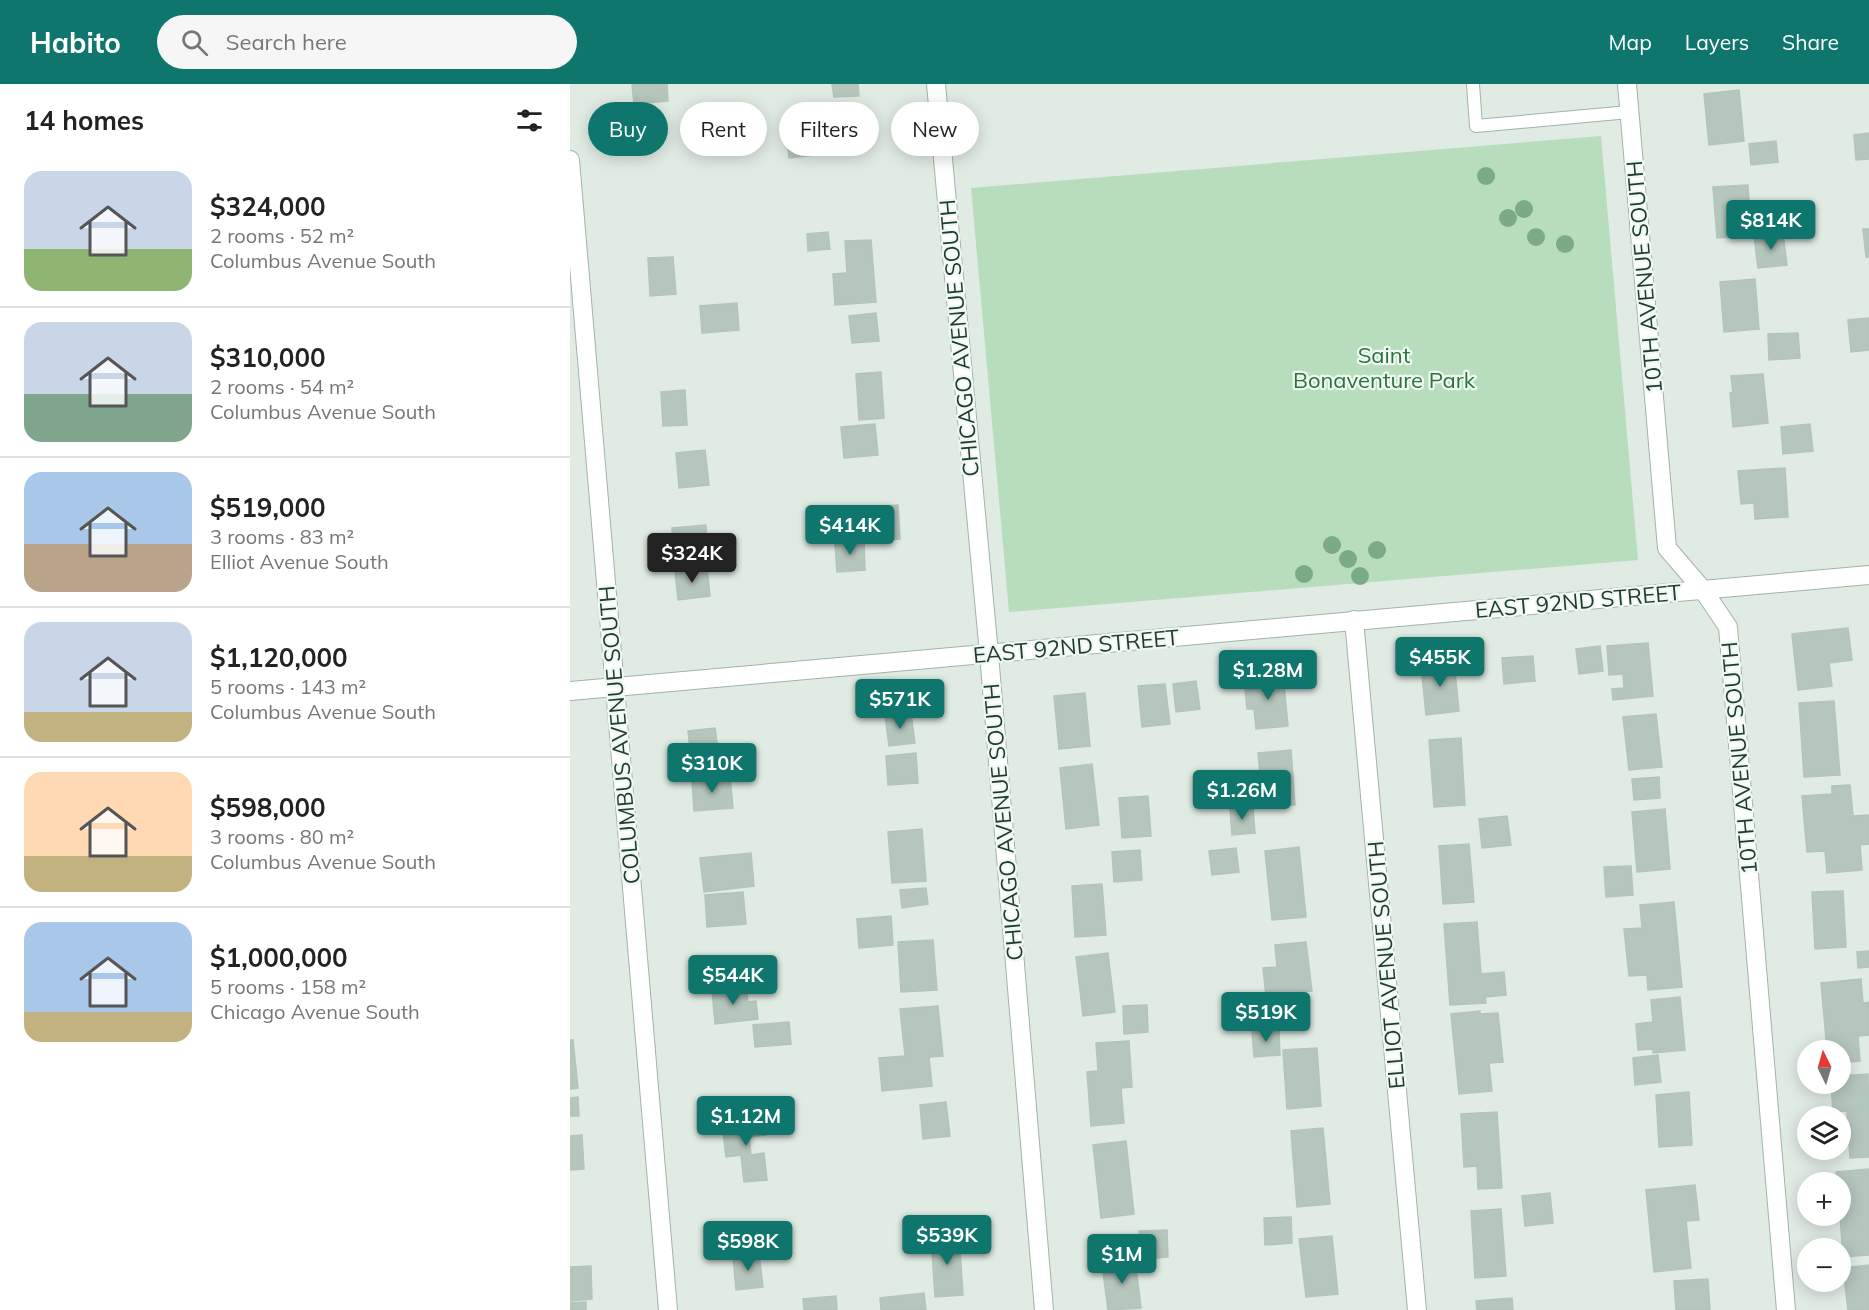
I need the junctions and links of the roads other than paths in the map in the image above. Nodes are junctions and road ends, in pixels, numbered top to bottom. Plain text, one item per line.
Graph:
1 (936, 84) edge
2 (1473, 84) edge
3 (1627, 84) edge
4 (1629, 112) junction
5 (570, 160) edge
6 (1869, 575) edge
7 (1703, 590) junction
8 (1354, 620) junction
9 (989, 654) junction
10 (615, 687) junction
11 (570, 691) edge
12 (668, 1310) edge
13 (1044, 1310) edge
14 (1417, 1310) edge
15 (1786, 1310) edge

1 - 9 street, CHICAGO AVENUE SOUTH
2 - 4 lane
3 - 4 street, 10TH AVENUE SOUTH
4 - 7 street, 10TH AVENUE SOUTH
5 - 10 street, COLUMBUS AVENUE SOUTH
6 - 7 street, EAST 92ND STREET
7 - 8 street, EAST 92ND STREET
7 - 15 street, 10TH AVENUE SOUTH
8 - 9 street, EAST 92ND STREET
8 - 14 street, ELLIOT AVENUE SOUTH
9 - 10 street, EAST 92ND STREET
9 - 13 street, CHICAGO AVENUE SOUTH
10 - 11 street, EAST 92ND STREET
10 - 12 street, COLUMBUS AVENUE SOUTH

